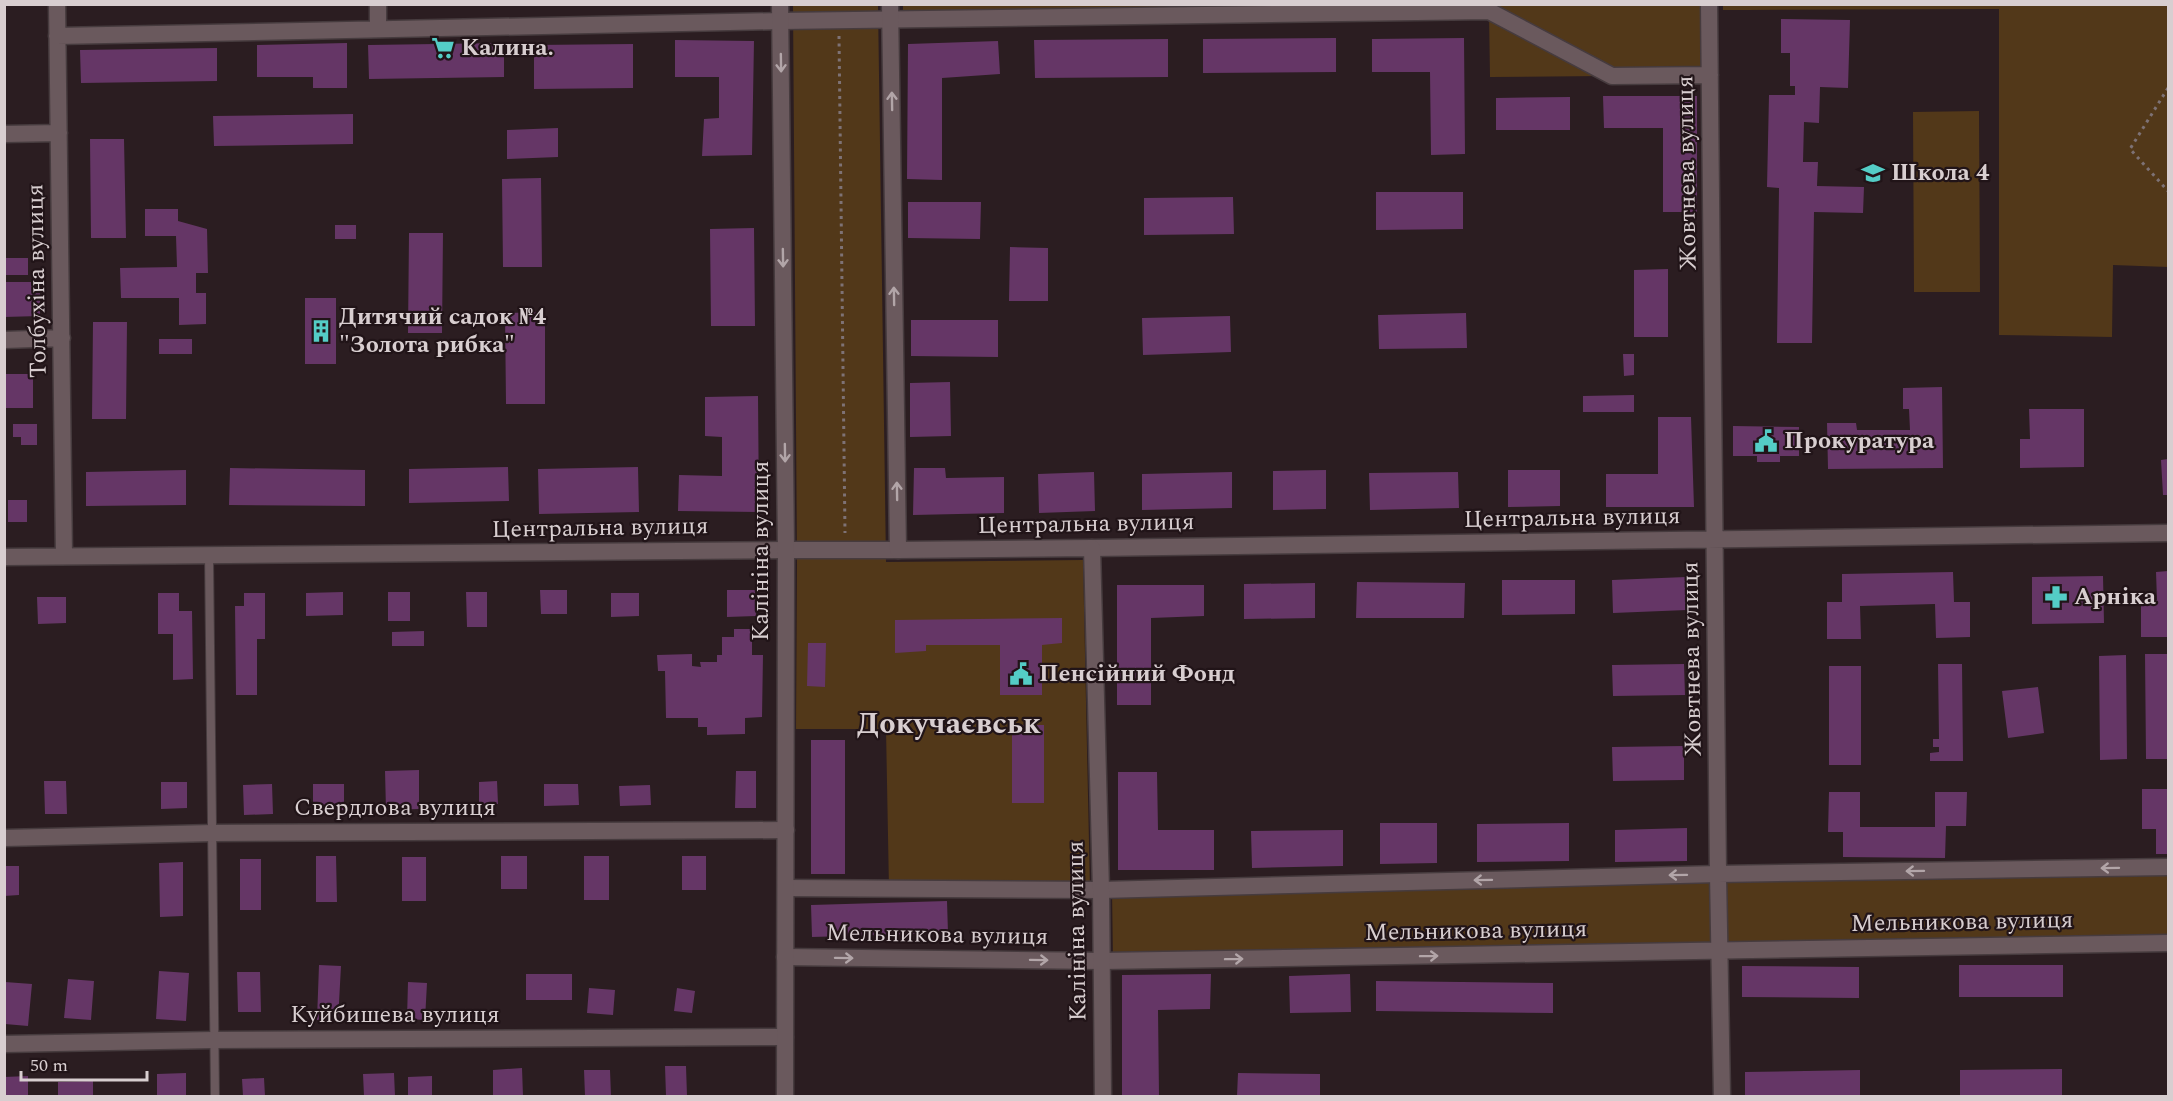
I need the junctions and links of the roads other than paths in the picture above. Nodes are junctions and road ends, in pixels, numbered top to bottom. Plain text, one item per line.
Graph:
1 (57, 4) edge
2 (378, 4) edge
3 (1709, 4) edge
4 (890, 12) edge
5 (780, 13) edge
6 (378, 29) junction
7 (57, 36) junction
8 (1710, 75) junction
9 (59, 133) junction
10 (4, 134) edge
11 (62, 339) junction
12 (4, 340) edge
13 (2169, 533) edge
14 (1715, 540) junction
15 (1092, 548) junction
16 (786, 550) junction
17 (898, 550) junction
18 (209, 555) junction
19 (64, 556) junction
20 (4, 557) edge
21 (786, 830) junction
22 (213, 833) junction
23 (4, 838) edge
24 (2169, 867) edge
25 (1718, 874) junction
26 (786, 888) junction
27 (1101, 890) junction
28 (2169, 943) edge
29 (1720, 951) junction
30 (785, 957) junction
31 (1102, 961) junction
32 (785, 1036) junction
33 (213, 1040) junction
34 (4, 1044) edge
35 (215, 1096) edge
36 (785, 1096) edge
37 (1102, 1096) edge
38 (1722, 1096) edge

1 - 7 street, Толбухіна вулиця
2 - 6 street
3 - 8 street, Жовтнева вулиця
4 - 5 street
4 - 8 street
17 -> 4 street
5 - 6 street
5 -> 16 street, Калініна вулиця
6 - 7 street
7 - 9 street, Толбухіна вулиця
8 - 14 street, Жовтнева вулиця
9 - 10 street
9 - 11 street, Толбухіна вулиця
11 - 12 street
11 - 19 street, Толбухіна вулиця
13 - 14 street, Центральна вулиця
14 - 15 street, Центральна вулиця
14 - 25 street, Жовтнева вулиця
15 - 17 street, Центральна вулиця
15 - 27 street, Калініна вулиця
16 - 17 street, Центральна вулиця
16 - 18 street, Центральна вулиця
16 - 21 street, Калініна вулиця
18 - 19 street, Центральна вулиця
18 - 22 lane
19 - 20 street, Центральна вулиця
21 - 22 street, Свердлова вулиця
21 - 26 street, Калініна вулиця
22 - 23 street, Свердлова вулиця
22 - 33 lane
24 -> 25 street, Мельникова вулиця
25 -> 27 street, Мельникова вулиця
25 - 29 street, Жовтнева вулиця
26 - 27 street, Мельникова вулиця
26 - 30 street, Калініна вулиця
27 - 31 street, Калініна вулиця
28 - 29 street, Мельникова вулиця
31 -> 29 street, Мельникова вулиця
29 - 38 street, Жовтнева вулиця
30 -> 31 street, Мельникова вулиця
30 - 32 street, Калініна вулиця
31 - 37 street, Калініна вулиця
32 - 33 street, Куйбишева вулиця
32 - 36 street, Калініна вулиця
33 - 34 street, Куйбишева вулиця
33 - 35 lane

